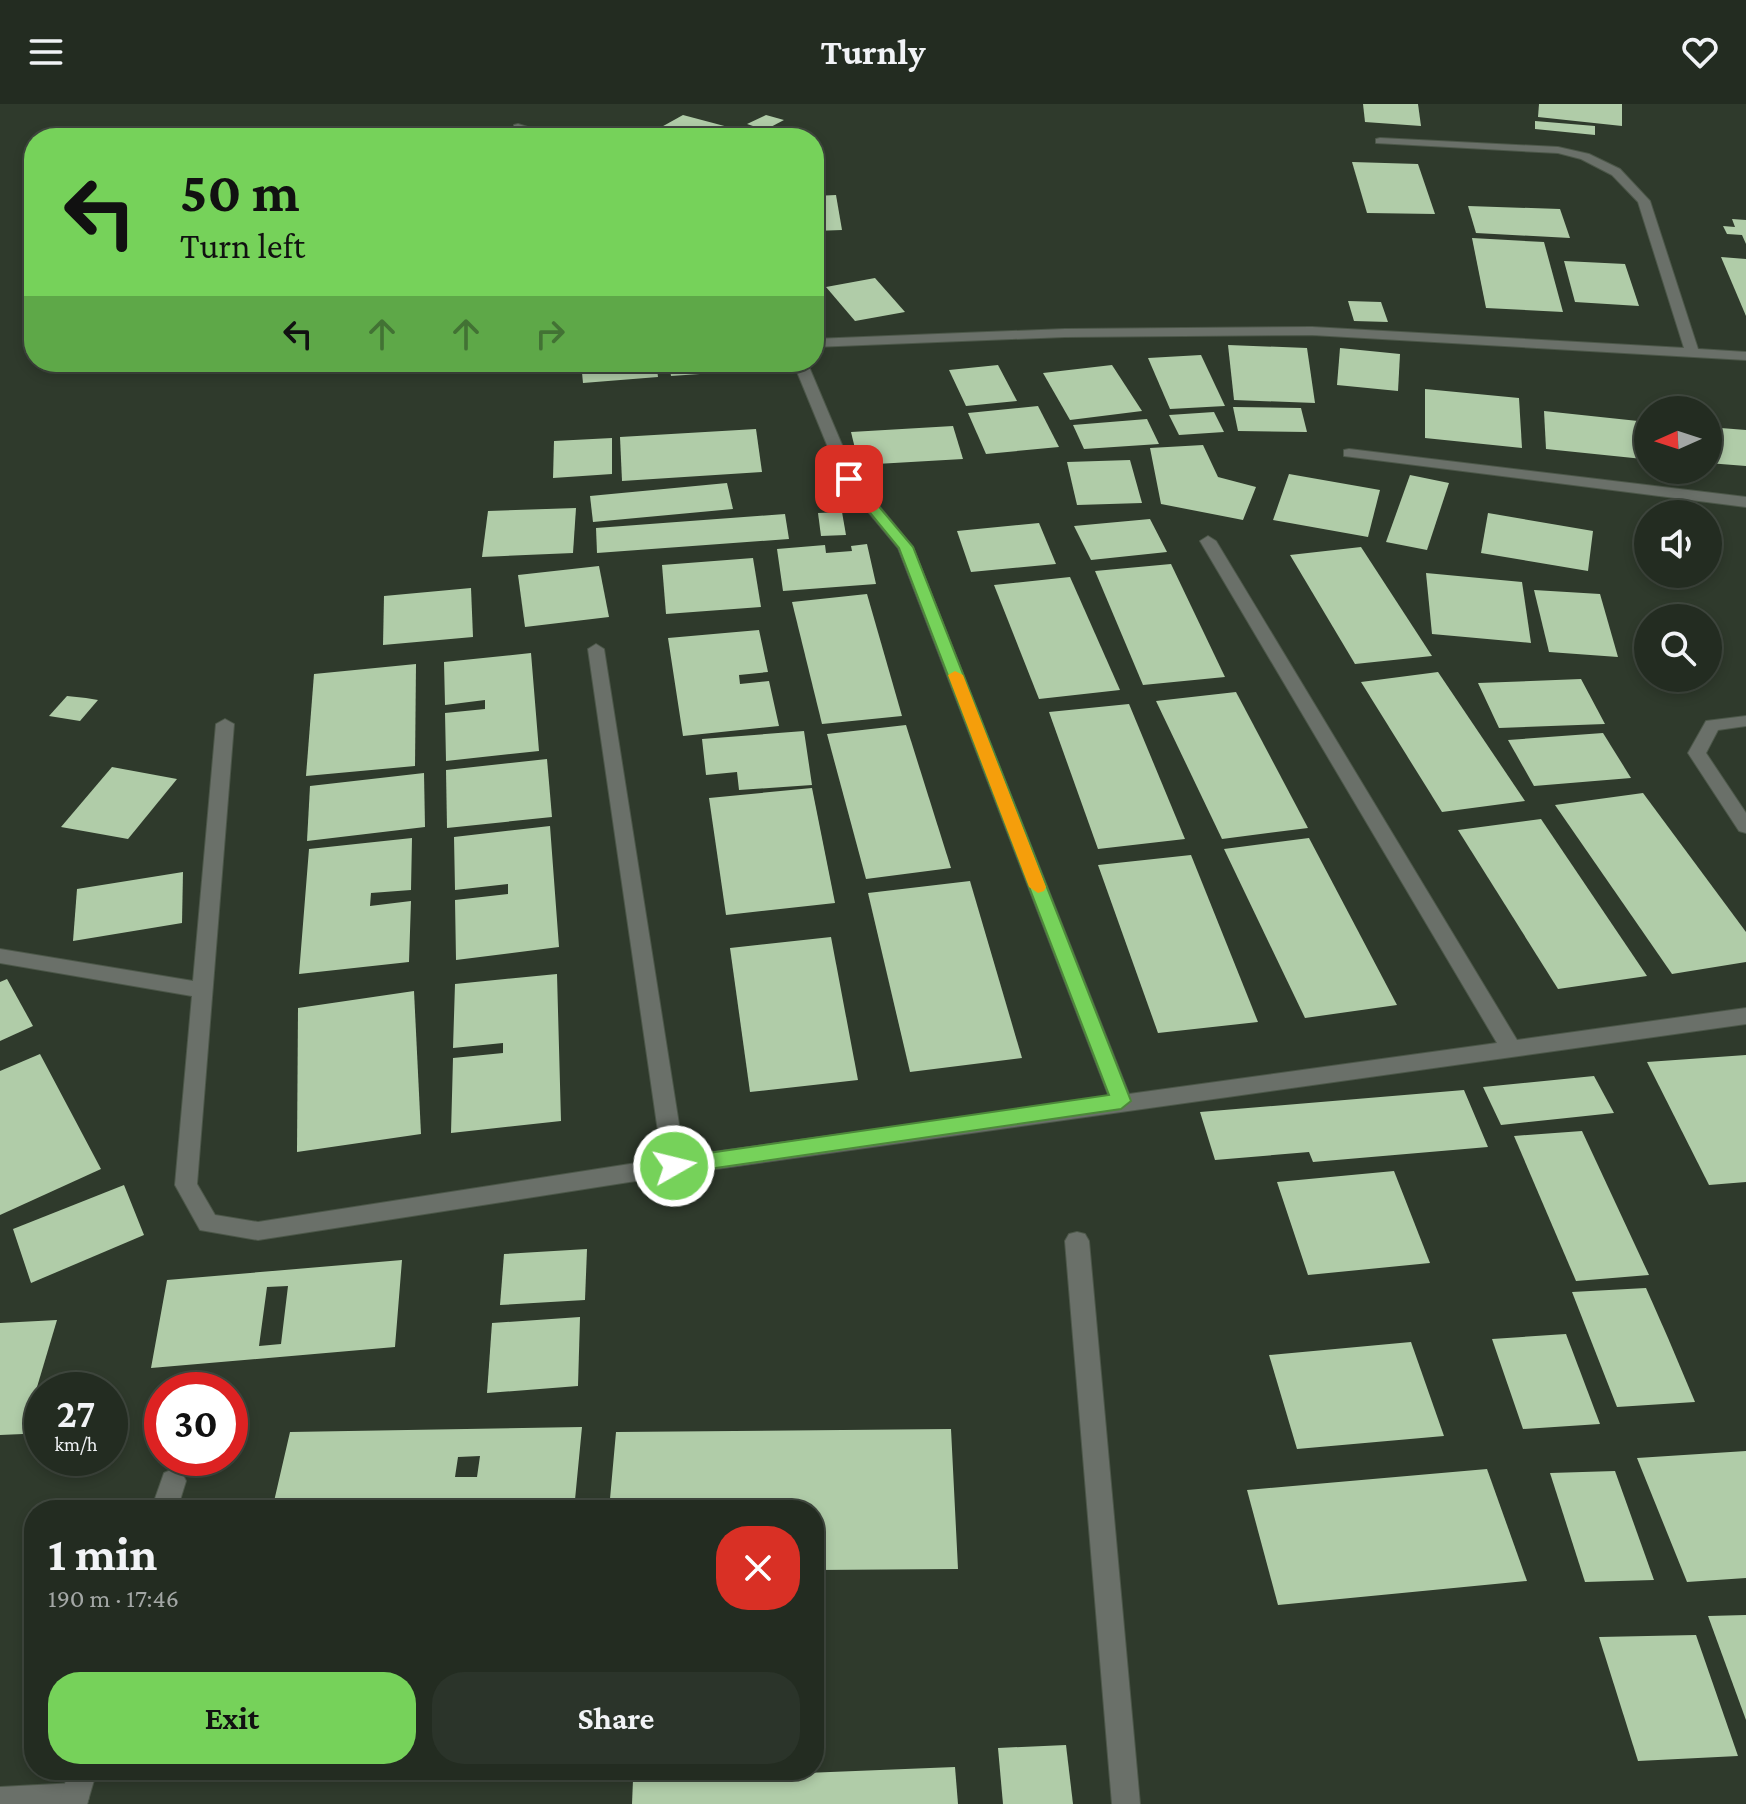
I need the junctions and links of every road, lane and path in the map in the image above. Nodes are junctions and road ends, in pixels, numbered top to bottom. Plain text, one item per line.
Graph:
1 (518, 127) dead end
2 (521, 128) edge
3 (1380, 141) dead end
4 (824, 343) edge
5 (1692, 352) junction
6 (1746, 356) edge
7 (804, 372) edge
8 (1349, 453) dead end
9 (1746, 502) edge
10 (1208, 541) dead end
11 (596, 649) dead end
12 (1746, 721) edge
13 (225, 724) dead end
14 (1746, 827) edge
15 (0, 956) edge
16 (202, 990) junction
17 (1746, 1016) edge
18 (1511, 1048) junction
19 (1121, 1101) junction
20 (674, 1166) junction
21 (1077, 1241) dead end
22 (173, 1481) dead end
23 (167, 1500) edge
24 (77, 1790) edge
25 (0, 1801) edge
26 (1126, 1804) edge

1 - 2 street
3 - 5 street
4 - 5 street
5 - 6 street
7 - 19 street
8 - 9 street
10 - 18 street
11 - 20 street
12 - 14 street
13 - 16 street
15 - 16 street
16 - 20 street
17 - 18 street
18 - 19 street
19 - 20 street
21 - 26 street
22 - 23 street
24 - 25 street

